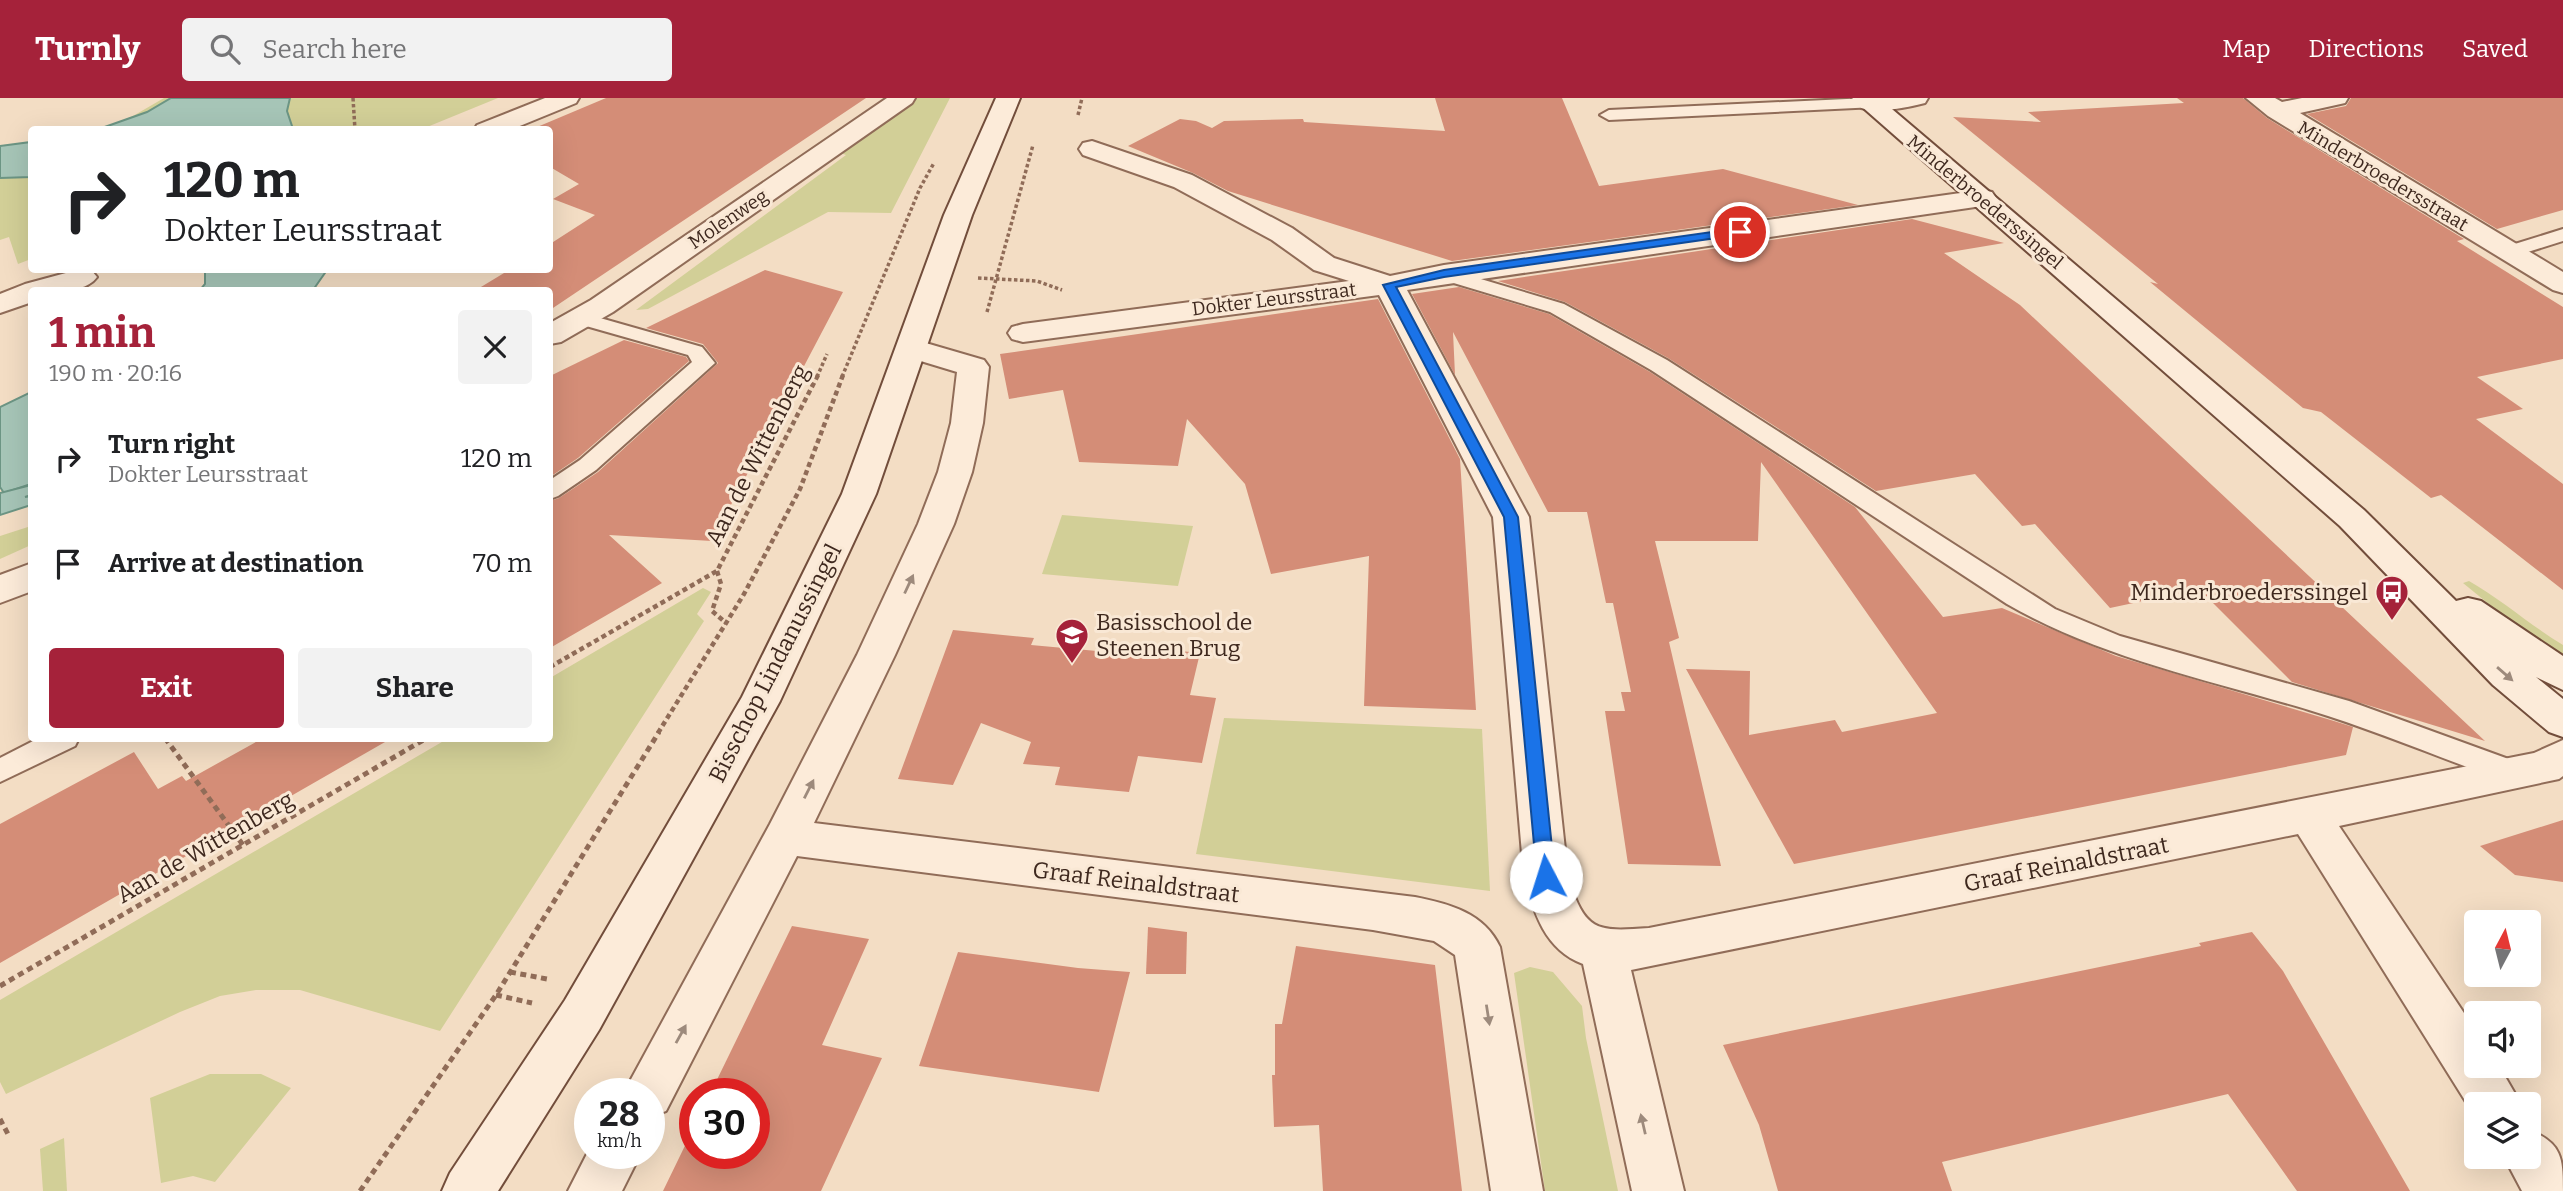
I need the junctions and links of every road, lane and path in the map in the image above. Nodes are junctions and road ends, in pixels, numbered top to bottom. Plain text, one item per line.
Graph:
1 (353, 98) edge
2 (567, 98) edge
3 (903, 98) edge
4 (1008, 98) edge
5 (1916, 98) edge
6 (2336, 98) edge
7 (1867, 100) edge
8 (2268, 104) edge
9 (1609, 115) dead end
10 (355, 126) edge
11 (496, 126) edge
12 (1035, 137) dead end
13 (1092, 149) dead end
14 (939, 154) dead end
15 (1982, 198) junction
16 (2563, 235) edge
17 (2510, 252) junction
18 (1444, 274) junction
19 (935, 277) junction
20 (82, 278) dead end
21 (996, 279) junction
22 (2563, 284) edge
23 (1389, 285) junction
24 (48, 287) edge
25 (28, 293) edge
26 (0, 304) edge
27 (1135, 316) junction
28 (579, 318) junction
29 (1023, 332) dead end
30 (553, 333) edge
31 (912, 348) junction
32 (827, 354) dead end
33 (973, 367) junction
34 (553, 489) edge
35 (2390, 554) junction
36 (717, 571) junction
37 (28, 578) edge
38 (0, 590) edge
39 (726, 623) junction
40 (553, 665) edge
41 (2563, 675) edge
42 (2563, 721) edge
43 (57, 742) edge
44 (168, 742) edge
45 (420, 742) edge
46 (2563, 757) edge
47 (0, 771) edge
48 (2515, 773) junction
49 (2309, 816) junction
50 (785, 837) junction
51 (243, 845) junction
52 (1586, 942) junction
53 (0, 986) edge
54 (657, 1078) edge
55 (2488, 1092) edge
56 (0, 1119) edge
57 (9, 1136) dead end
58 (606, 1169) edge
59 (2538, 1169) edge
60 (360, 1191) edge
61 (468, 1191) edge
62 (594, 1191) edge
63 (1517, 1191) edge
64 (1658, 1191) edge
65 (2552, 1191) edge

1 - 10 path
2 - 11 street
3 - 28 street, Molenweg
4 - 19 street, Bisschop Lindanussingel
5 - 7 street
6 - 8 street
7 - 9 lane
7 - 15 street, Minderbroederssingel
8 - 17 street, Minderbroedersstraat
12 - 21 path
13 - 23 street
14 - 39 path
15 - 18 street, Dokter Leursstraat
15 - 35 street, Minderbroederssingel
16 - 17 lane
17 - 22 street, Minderbroedersstraat
18 - 23 street, Dokter Leursstraat
18 - 48 lane
19 - 21 path
19 - 31 street, Bisschop Lindanussingel
20 - 24 street
21 - 27 path
21 - 33 path
23 - 27 street, Dokter Leursstraat
23 - 52 street
25 - 26 street
27 - 29 street, Dokter Leursstraat
28 - 30 street, Molenweg
28 - 34 lane
31 - 33 street
31 - 61 street, Bisschop Lindanussingel
32 - 36 path, Aan de Wittenberg
50 -> 33 street
35 - 41 street, Minderbroederssingel
35 -> 42 street, Minderbroederssingel
36 - 39 path, Aan de Wittenberg
36 - 40 path, Aan de Wittenberg
37 - 38 street
39 - 60 path
43 - 47 lane
44 - 51 path
45 - 51 path, Aan de Wittenberg
46 - 48 street, Graaf Reinaldstraat
48 - 49 street, Graaf Reinaldstraat
49 - 52 street, Graaf Reinaldstraat
49 - 55 street
54 -> 50 street
50 -> 63 street, Graaf Reinaldstraat
51 - 53 path, Aan de Wittenberg
64 -> 52 street
56 - 57 path
58 - 62 street
59 - 65 street

